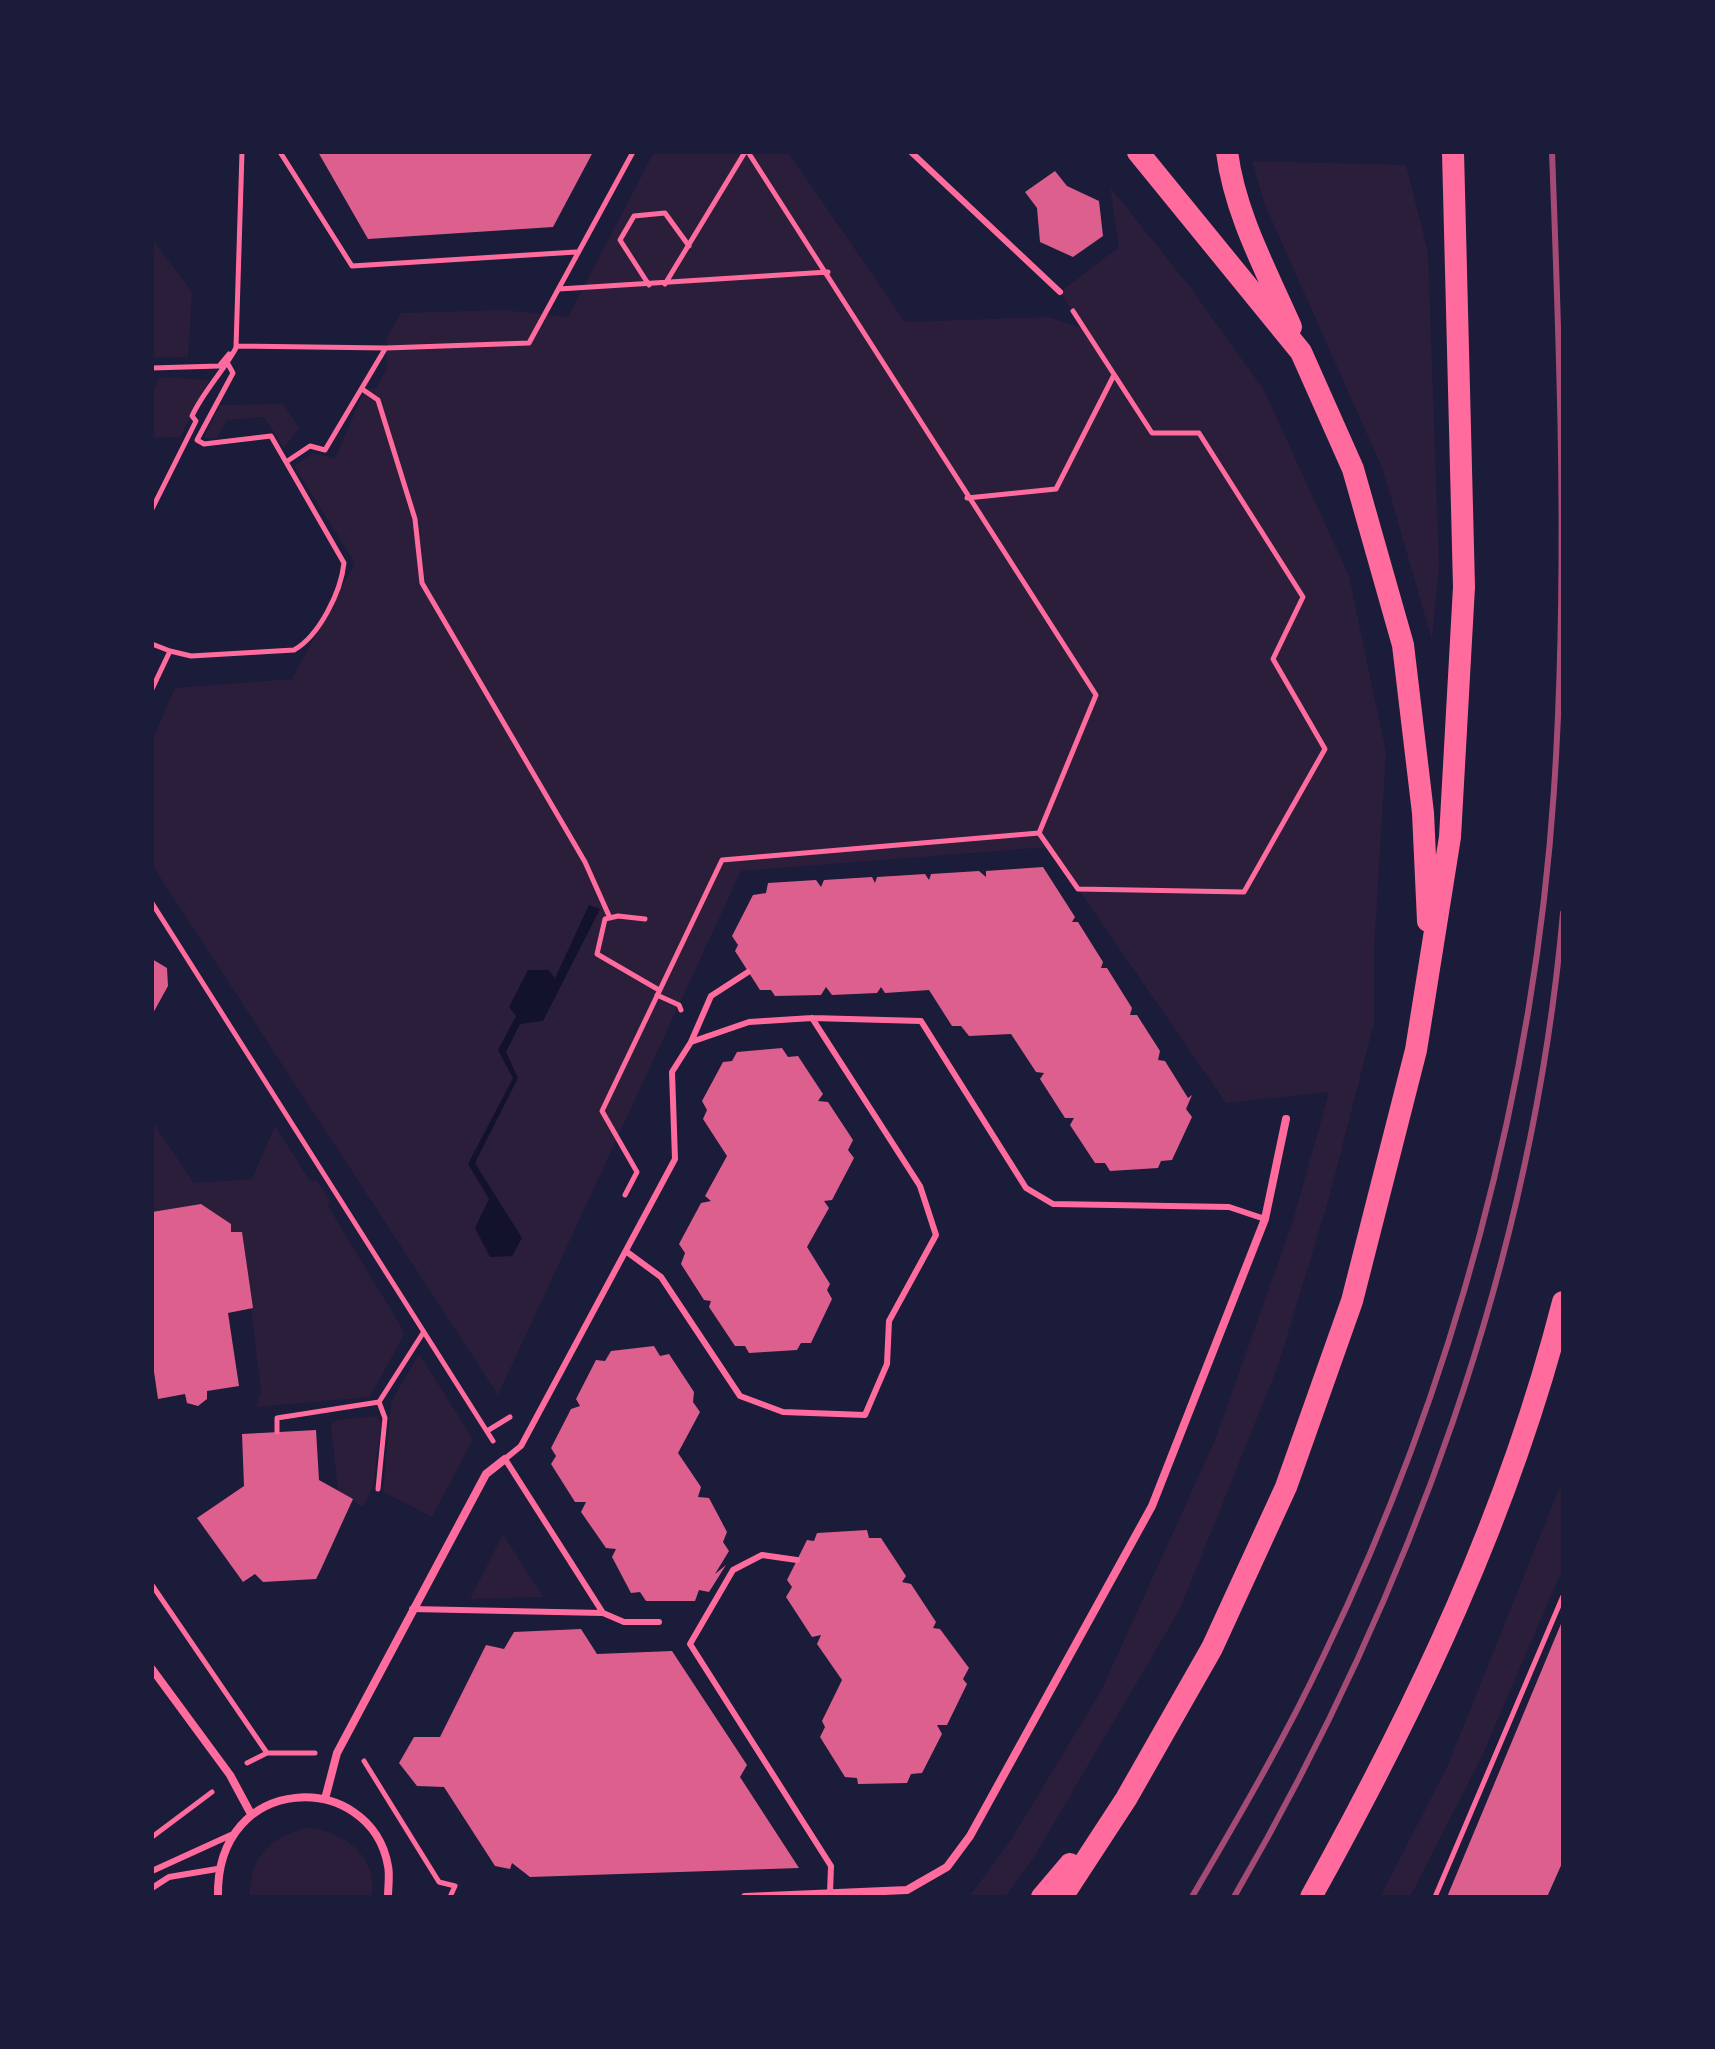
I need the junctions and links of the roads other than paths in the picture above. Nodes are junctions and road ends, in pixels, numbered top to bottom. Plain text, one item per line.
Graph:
1 (911, 152) edge
2 (1138, 152) edge
3 (1227, 152) edge
4 (1453, 152) edge
5 (1060, 292) road end
6 (1301, 352) junction
7 (748, 972) dead end
8 (1431, 973) junction
9 (812, 1018) junction
10 (691, 1042) junction
11 (1286, 1119) dead end
12 (1265, 1219) junction
13 (627, 1252) junction
14 (1563, 1302) edge
15 (505, 1459) junction
16 (797, 1560) dead end
17 (412, 1609) junction
18 (603, 1613) junction
19 (659, 1622) dead end
20 (152, 1669) edge
21 (325, 1799) junction
22 (1126, 1799) junction
23 (251, 1814) junction
24 (231, 1835) junction
25 (217, 1869) junction
26 (152, 1871) edge
27 (152, 1888) edge
28 (830, 1893) junction
29 (218, 1897) edge
30 (388, 1897) edge
31 (745, 1897) edge
32 (1042, 1897) edge
33 (1062, 1897) edge
34 (1311, 1897) edge

1 - 5 lane
2 - 6 highway
3 - 6 highway
4 - 8 highway
6 - 8 highway
7 - 10 lane
8 - 22 highway
9 - 10 lane
9 - 12 lane
9 - 13 lane
10 - 13 lane
11 - 12 street
12 - 28 street
13 - 15 lane
14 - 34 highway
15 - 17 street
15 - 18 lane
16 - 28 lane
17 - 18 lane
17 - 21 street
18 - 19 lane
20 - 23 street
21 - 23 street
21 - 30 street
22 - 32 highway
22 - 33 highway
23 - 24 street
24 - 25 street
24 - 26 lane
25 - 27 lane
25 - 29 street
28 - 31 street

